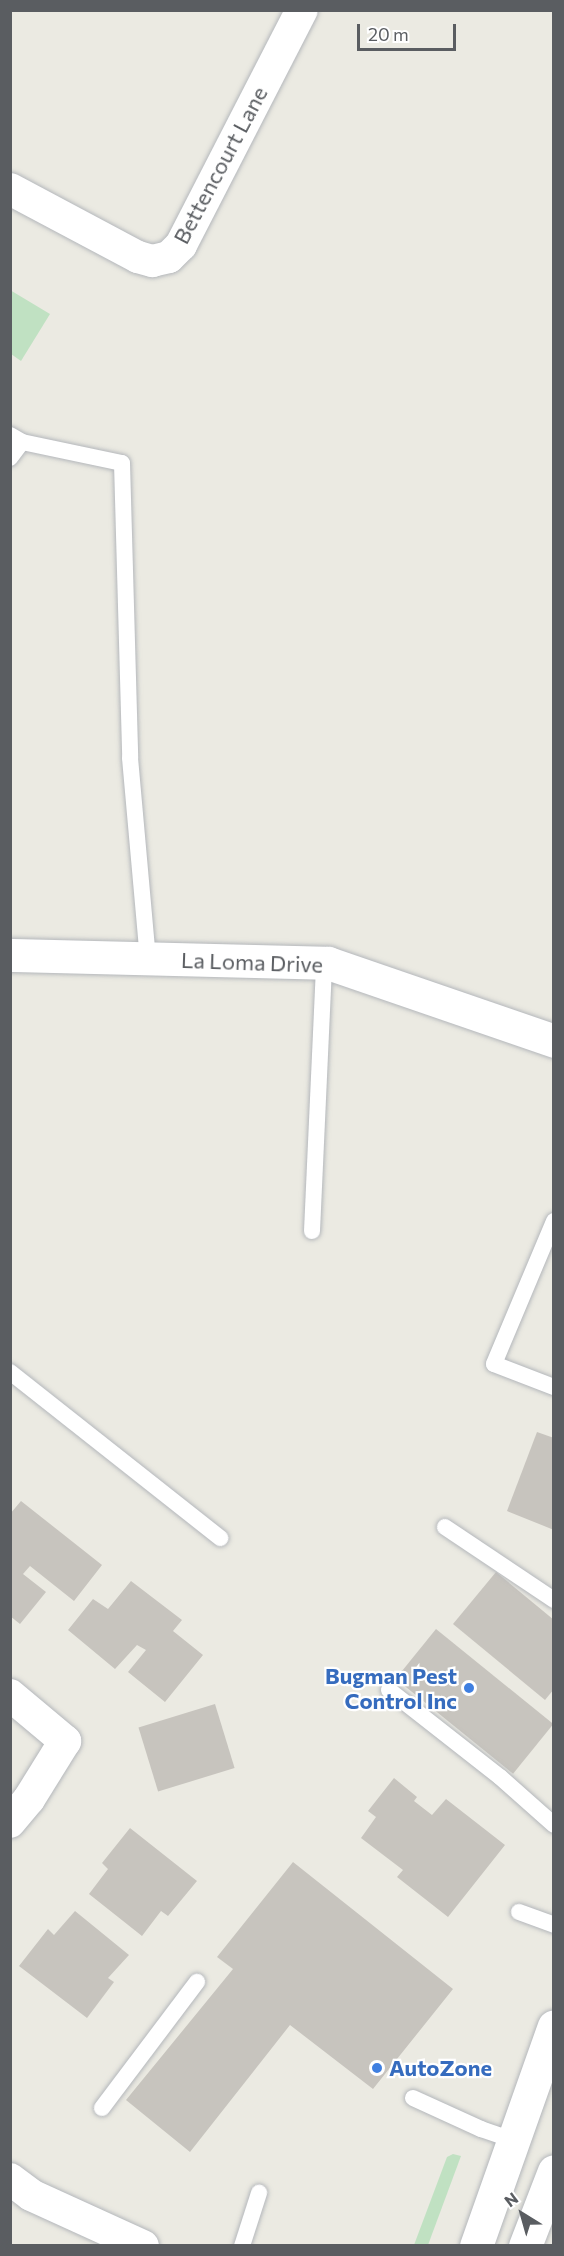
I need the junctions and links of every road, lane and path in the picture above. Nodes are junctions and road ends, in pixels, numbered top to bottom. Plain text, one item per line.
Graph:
1 (302, 10) edge
2 (10, 189) edge
3 (16, 439) edge
4 (10, 458) edge
5 (10, 955) edge
6 (148, 960) junction
7 (324, 962) junction
8 (554, 1041) edge
9 (554, 1221) edge
10 (312, 1231) dead end
11 (10, 1372) edge
12 (554, 1387) edge
13 (445, 1527) dead end
14 (220, 1538) dead end
15 (554, 1600) edge
16 (389, 1690) dead end
17 (10, 1695) edge
18 (10, 1822) edge
19 (554, 1826) edge
20 (519, 1912) dead end
21 (554, 1925) edge
22 (197, 1982) dead end
23 (554, 2026) edge
24 (413, 2098) dead end
25 (102, 2108) dead end
26 (515, 2140) junction
27 (554, 2171) edge
28 (12, 2187) edge
29 (259, 2193) dead end
30 (143, 2246) edge
31 (242, 2246) edge
32 (476, 2246) edge
33 (525, 2246) edge

1 - 2 street, Bettencourt Lane
3 - 4 lane
3 - 6 lane
5 - 6 street, La Loma Drive
6 - 7 street, La Loma Drive
7 - 8 street, La Loma Drive
7 - 10 lane
9 - 12 lane
11 - 14 lane
13 - 15 lane
16 - 19 lane
17 - 18 street
20 - 21 lane
22 - 25 lane
23 - 26 street
24 - 26 lane
26 - 32 street
27 - 33 street
28 - 30 street
29 - 31 lane

